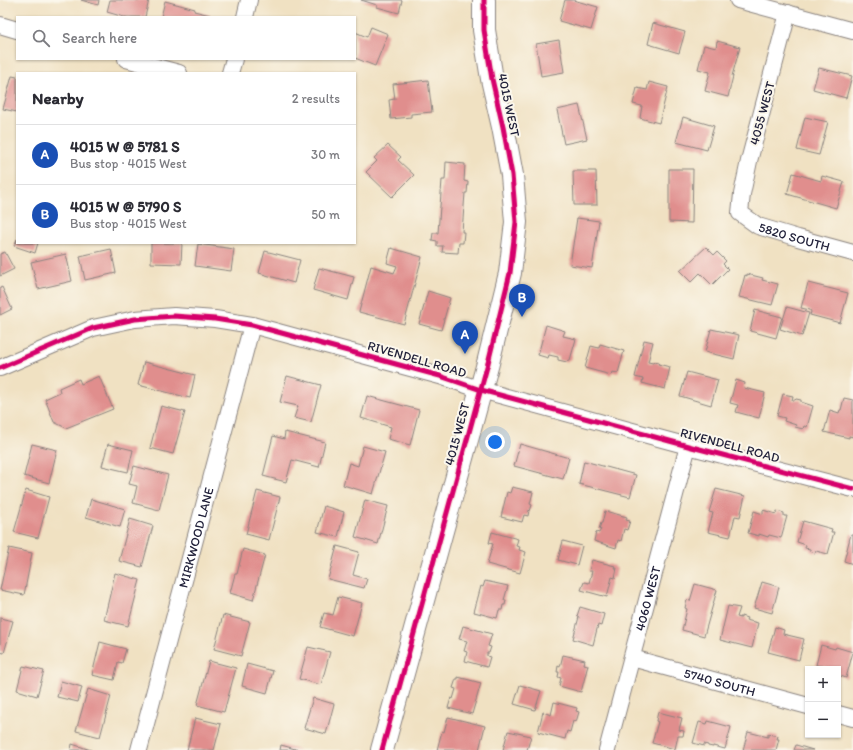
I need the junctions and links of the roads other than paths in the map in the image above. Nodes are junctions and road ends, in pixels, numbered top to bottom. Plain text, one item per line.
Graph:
1 (249, 0) edge
2 (484, 0) edge
3 (738, 0) edge
4 (788, 14) junction
5 (245, 16) edge
6 (0, 26) edge
7 (16, 30) edge
8 (853, 31) edge
9 (130, 60) edge
10 (234, 60) edge
11 (175, 72) edge
12 (230, 72) edge
13 (740, 213) joint
14 (853, 253) edge
15 (252, 325) junction
16 (0, 368) edge
17 (481, 390) junction
18 (688, 446) junction
19 (853, 489) edge
20 (632, 658) junction
21 (805, 705) edge
22 (841, 715) edge
23 (853, 718) edge
24 (140, 750) edge
25 (382, 750) edge
26 (607, 750) edge

1 - 5 street
2 - 17 street, 4015 WEST
3 - 4 street
4 - 8 street
4 - 13 street, 4055 WEST
6 - 7 street
9 - 11 street
10 - 12 street
13 - 14 street, 5820 SOUTH
15 - 16 street, RIVENDELL ROAD
15 - 17 street, RIVENDELL ROAD
15 - 24 street, MIRKWOOD LANE
17 - 18 street, RIVENDELL ROAD
17 - 25 street, 4015 WEST
18 - 19 street, RIVENDELL ROAD
18 - 20 street, 4060 WEST
20 - 21 street, 5740 SOUTH
20 - 26 street, 4060 WEST
22 - 23 street

